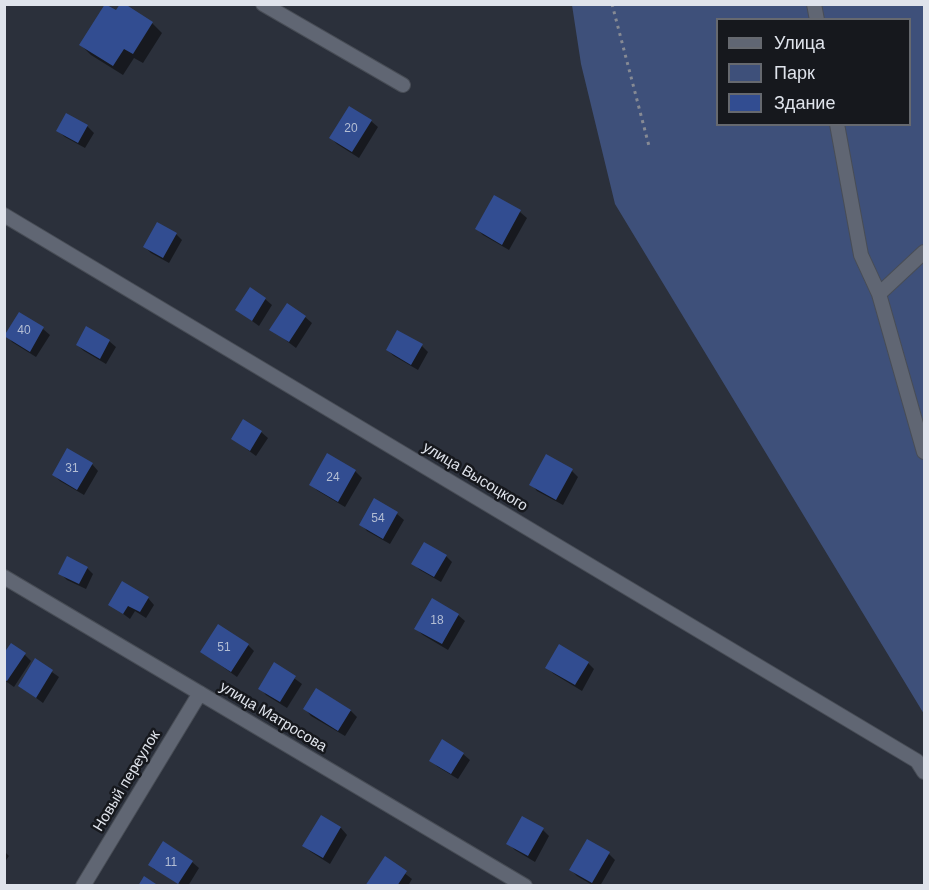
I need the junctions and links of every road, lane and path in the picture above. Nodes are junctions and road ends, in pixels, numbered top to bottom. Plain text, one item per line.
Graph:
1 (263, 4) edge
2 (612, 4) edge
3 (403, 85) dead end
4 (837, 126) edge
5 (650, 146) dead end
6 (4, 215) edge
7 (924, 252) edge
8 (879, 294) junction
9 (924, 452) edge
10 (4, 577) edge
11 (200, 693) junction
12 (924, 772) edge
13 (83, 885) edge
14 (525, 885) edge

1 - 3 street
2 - 5 path
4 - 8 street
6 - 12 street, улица Высоцкого
7 - 8 street
8 - 9 street
10 - 11 street, улица Матросова
11 - 13 street, Новый переулок
11 - 14 street, улица Матросова

